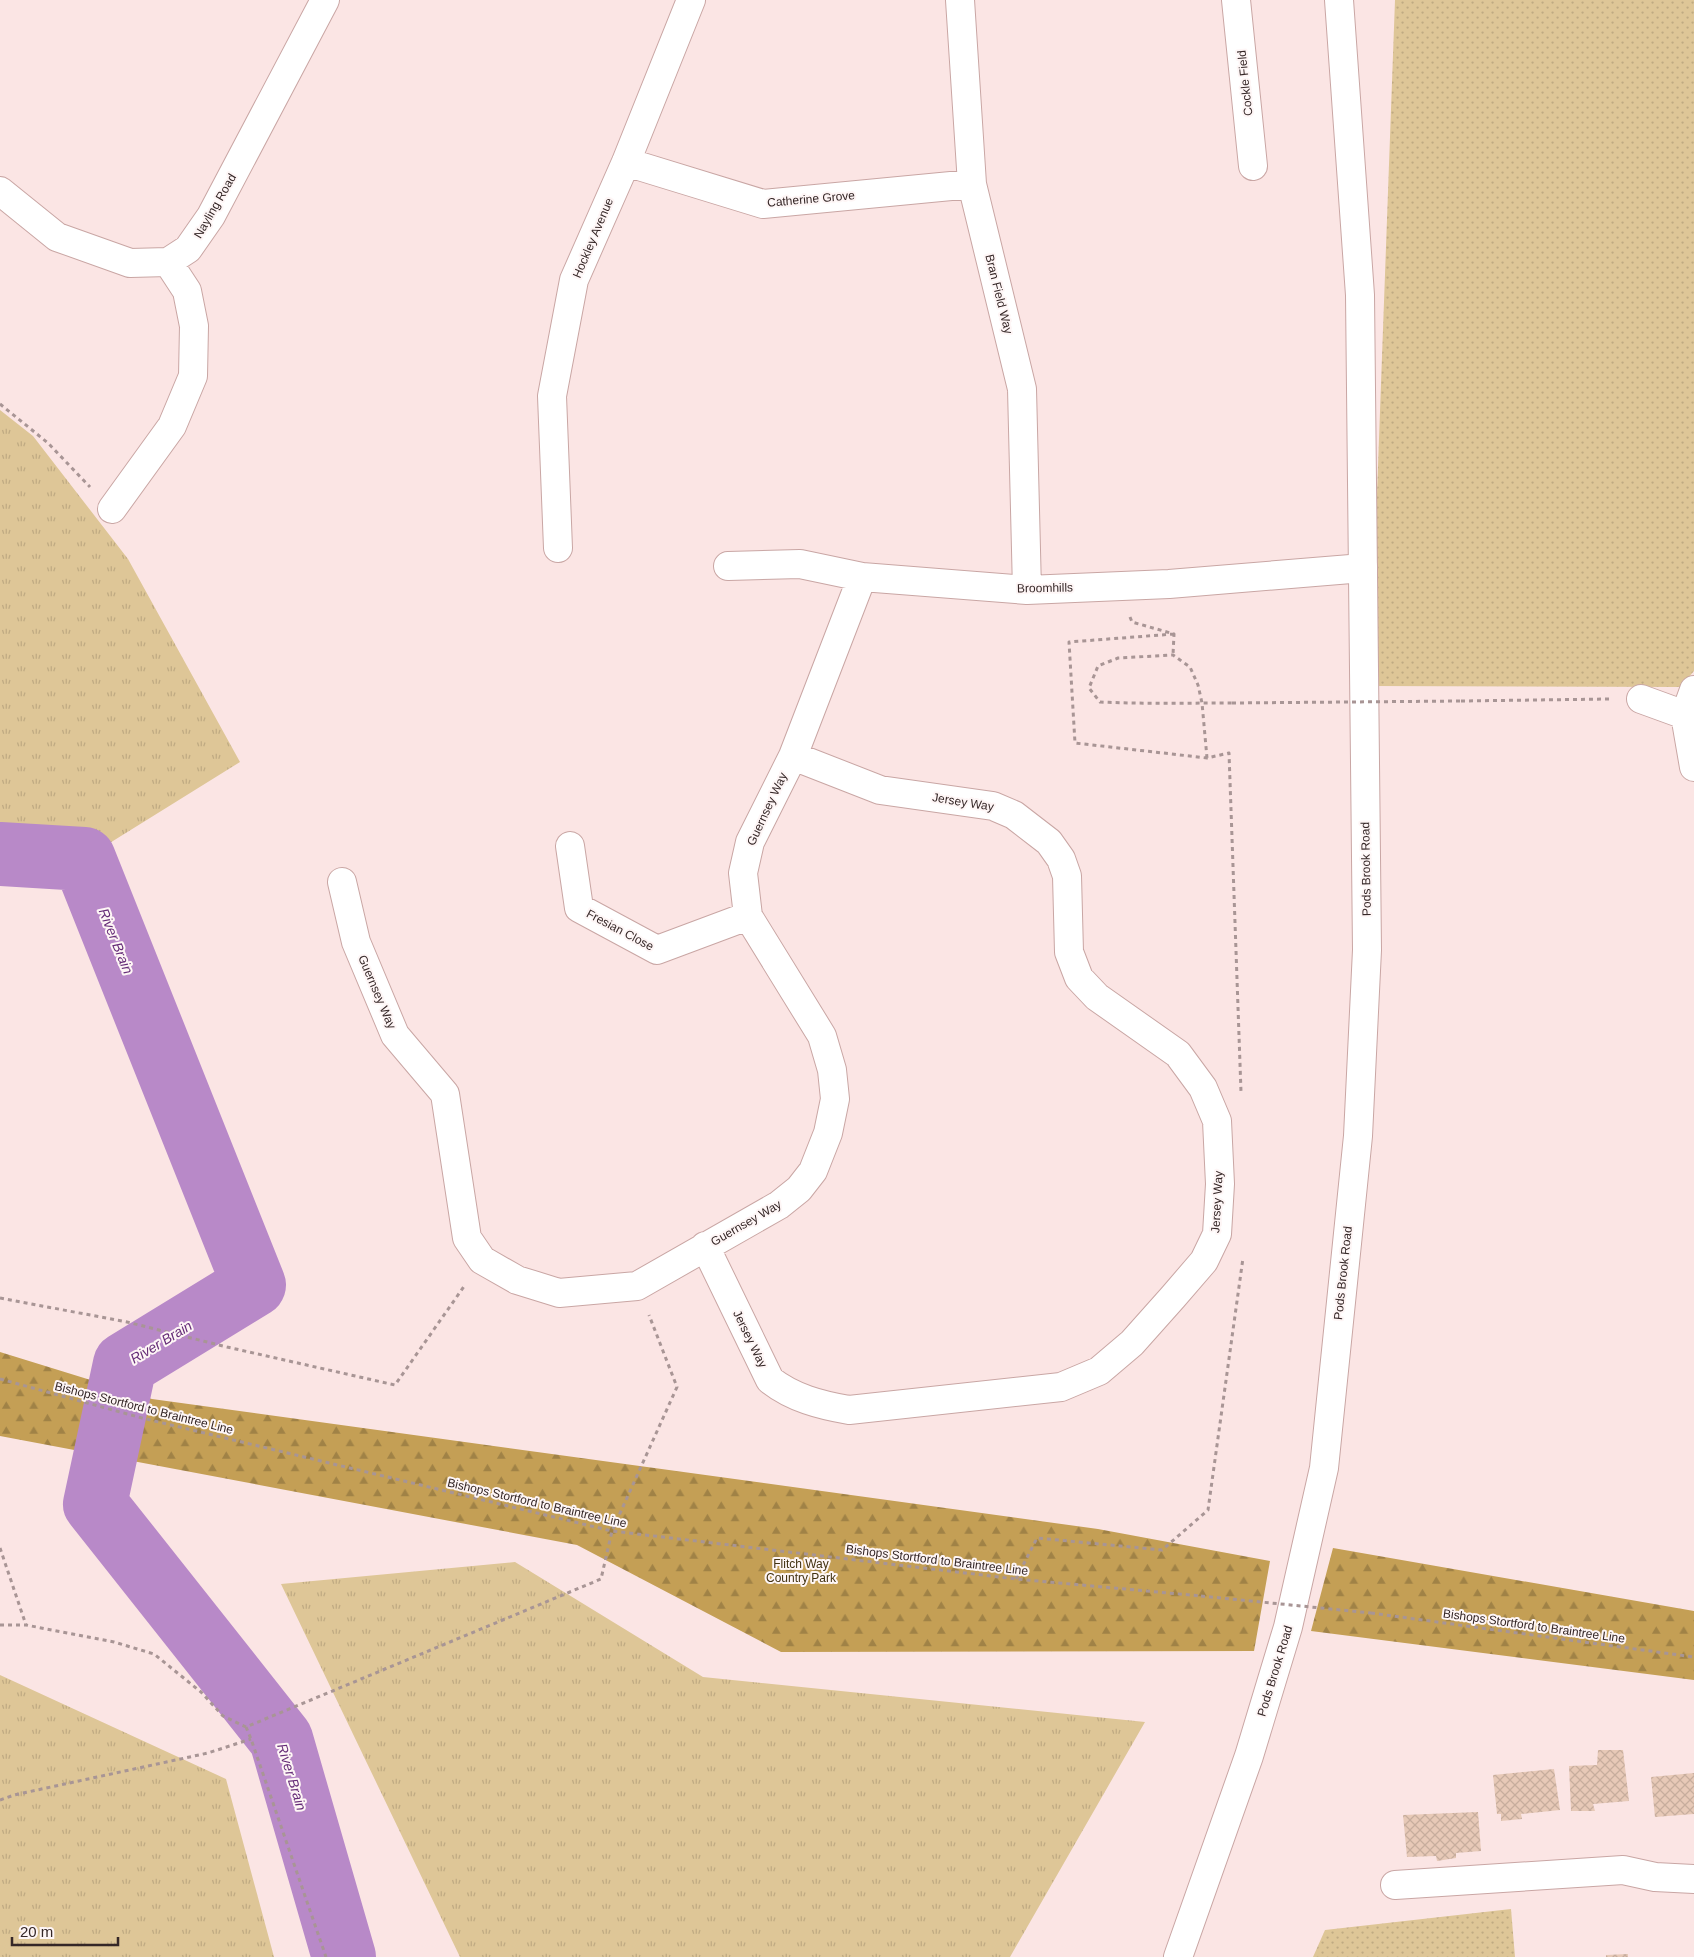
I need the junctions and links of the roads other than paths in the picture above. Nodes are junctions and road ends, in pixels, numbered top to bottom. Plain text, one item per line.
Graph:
1 (325, 0) edge
2 (691, 0) edge
3 (960, 0) edge
4 (1236, 0) edge
5 (1339, 0) edge
6 (626, 162) junction
7 (1253, 166) dead end
8 (972, 184) junction
9 (0, 191) edge
10 (168, 262) junction
11 (112, 509) road end
12 (558, 548) dead end
13 (728, 566) dead end
14 (1363, 568) junction
15 (862, 577) junction
16 (1027, 590) junction
17 (1694, 690) edge
18 (1641, 699) road end
19 (1685, 715) junction
20 (793, 756) junction
21 (1694, 767) edge
22 (570, 846) dead end
23 (342, 882) dead end
24 (748, 916) junction
25 (705, 1246) junction
26 (1694, 1879) edge
27 (1394, 1885) dead end
28 (1178, 1957) edge

1 - 10 street, Nayling Road
2 - 6 street, Hockley Avenue
3 - 8 street, Bran Field Way
4 - 7 street, Cockle Field
5 - 14 street, Pods Brook Road
6 - 8 street, Catherine Grove
6 - 12 street, Hockley Avenue
8 - 16 street, Bran Field Way
9 - 10 street
10 - 11 street
13 - 15 street, Broomhills
14 - 16 street, Broomhills
14 - 28 street, Pods Brook Road
15 - 16 street, Broomhills
15 - 20 street, Guernsey Way
17 - 19 street
18 - 19 street
19 - 21 street
20 - 24 street, Guernsey Way
20 - 25 street, Jersey Way
22 - 24 street, Fresian Close
23 - 25 street, Guernsey Way
24 - 25 street, Guernsey Way
26 - 27 street

